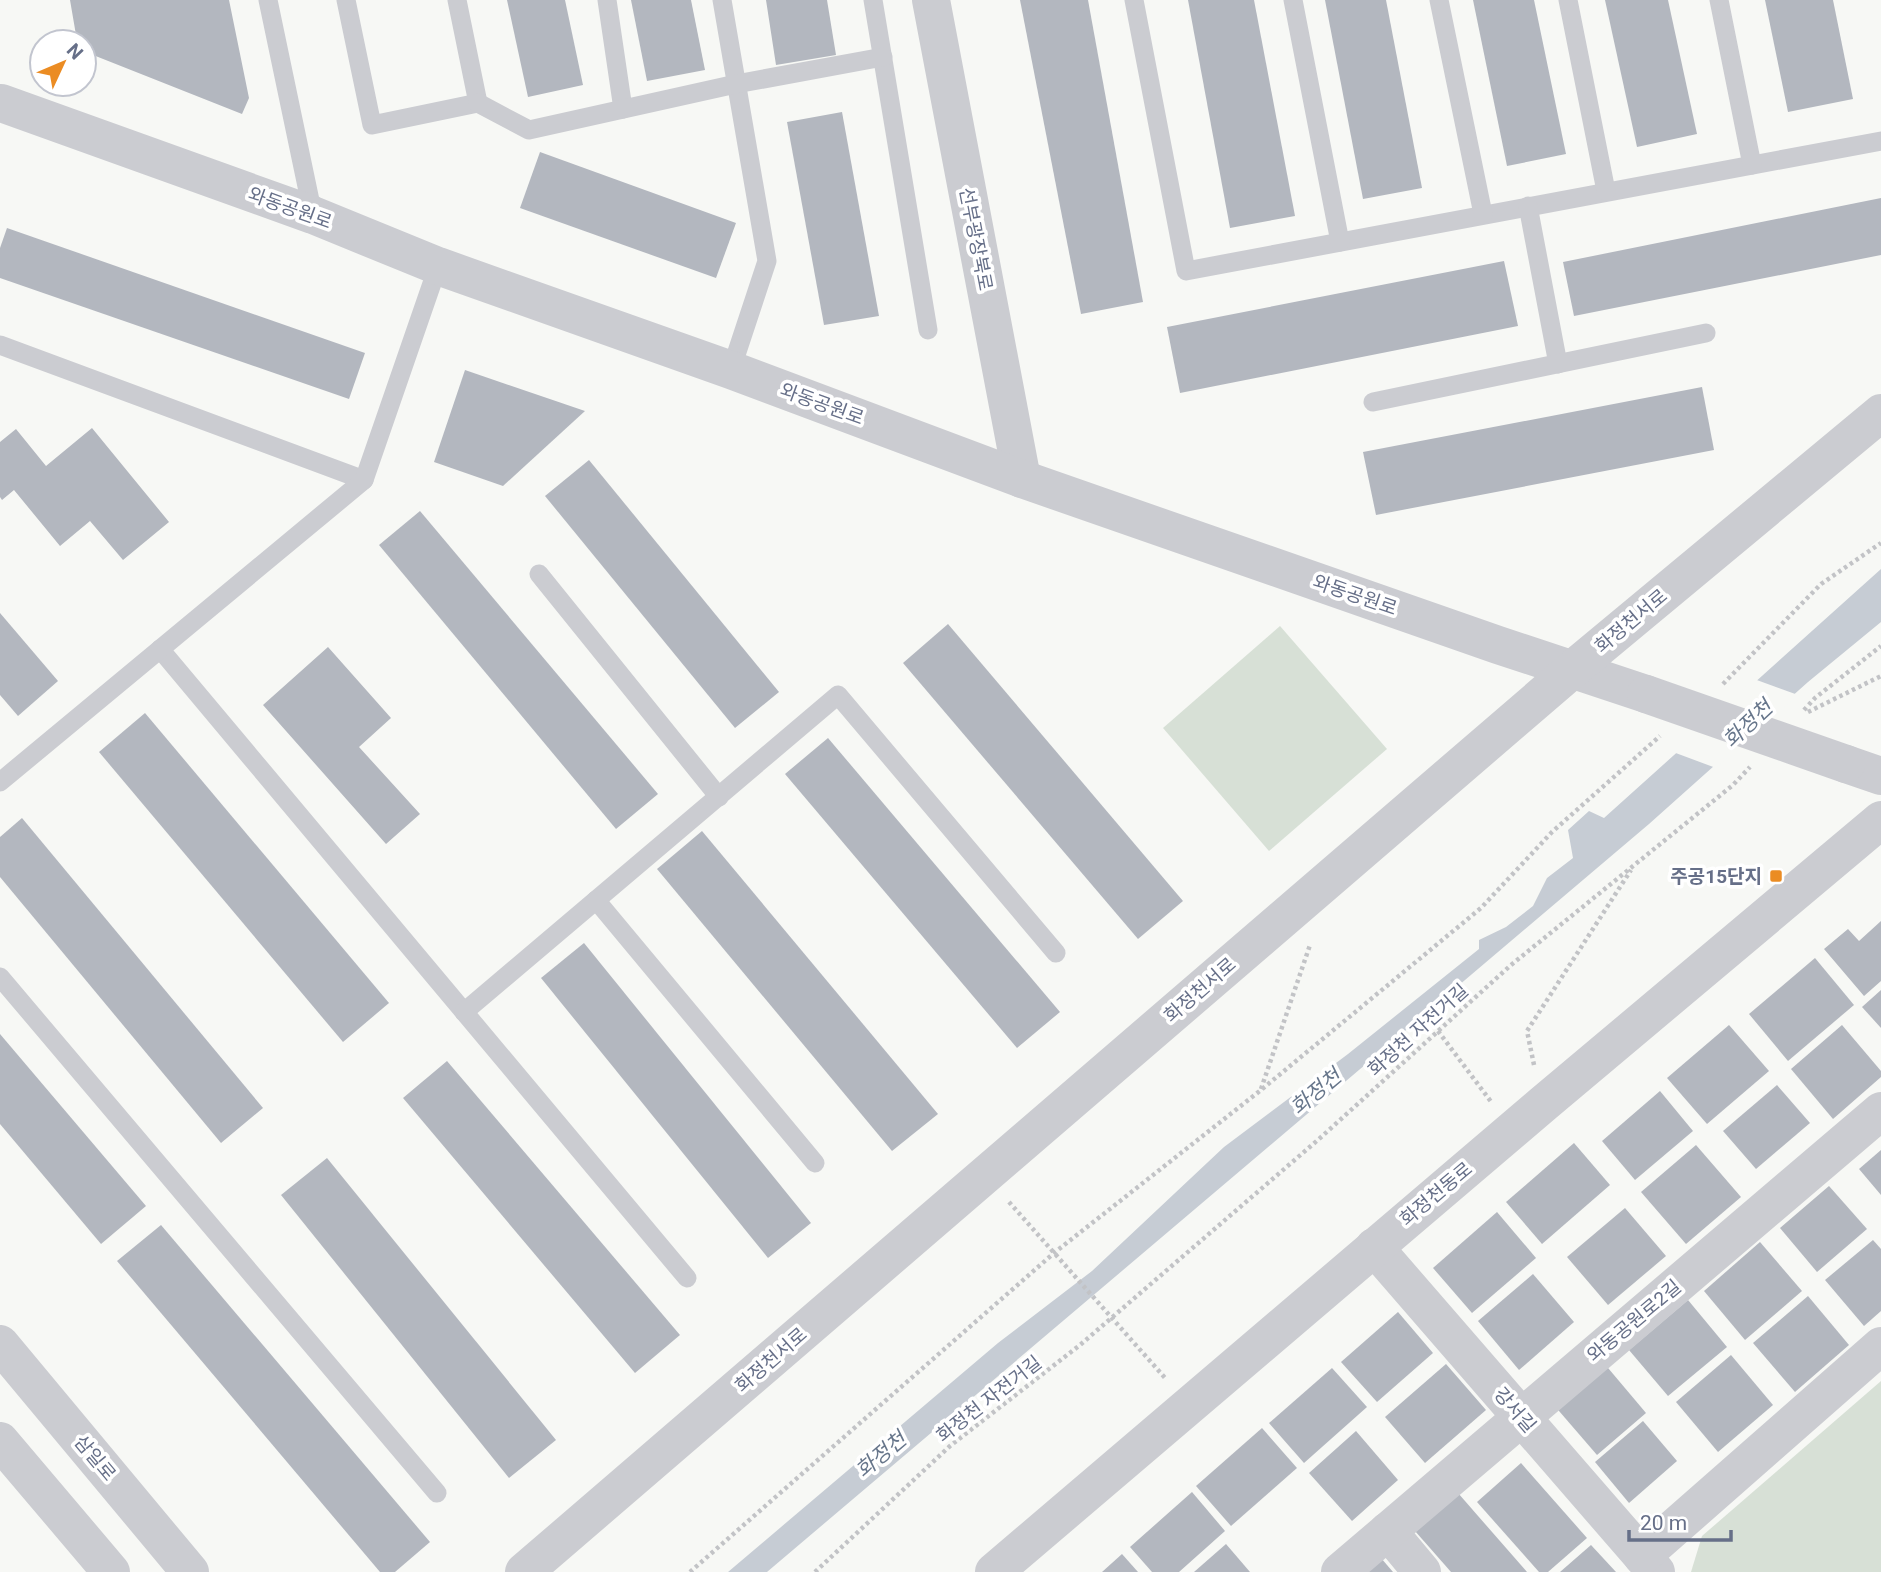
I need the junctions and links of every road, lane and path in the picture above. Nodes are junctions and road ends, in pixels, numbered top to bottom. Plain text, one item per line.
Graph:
1 (268, 0) edge
2 (345, 0) edge
3 (457, 0) edge
4 (607, 0) edge
5 (722, 0) edge
6 (873, 0) edge
7 (931, 0) edge
8 (1134, 0) edge
9 (1293, 0) edge
10 (1439, 0) edge
11 (1568, 0) edge
12 (1719, 0) edge
13 (883, 57) junction
14 (736, 84) junction
15 (0, 102) edge
16 (478, 103) junction
17 (624, 109) junction
18 (1881, 141) edge
19 (1752, 165) junction
20 (1606, 191) junction
21 (1528, 206) junction
22 (1483, 214) junction
23 (313, 215) junction
24 (1340, 242) junction
25 (438, 266) junction
26 (928, 330) dead end
27 (1706, 333) dead end
28 (0, 345) edge
29 (1558, 364) junction
30 (731, 370) junction
31 (1373, 401) dead end
32 (1881, 413) edge
33 (1022, 479) junction
34 (364, 480) junction
35 (1881, 543) edge
36 (539, 574) dead end
37 (1881, 646) edge
38 (160, 649) junction
39 (1573, 669) junction
40 (1881, 677) edge
41 (1713, 692) dead end
42 (1660, 736) dead end
43 (1752, 766) dead end
44 (1881, 776) edge
45 (1, 781) edge
46 (719, 797) junction
47 (1881, 820) edge
48 (1634, 865) junction
49 (596, 900) junction
50 (1312, 938) dead end
51 (1056, 953) dead end
52 (0, 977) edge
53 (464, 1012) junction
54 (1438, 1031) junction
55 (1261, 1090) junction
56 (1543, 1104) junction
57 (1881, 1111) edge
58 (1512, 1130) junction
59 (815, 1163) dead end
60 (985, 1175) junction
61 (1374, 1247) junction
62 (1054, 1253) junction
63 (687, 1278) dead end
64 (1113, 1317) junction
65 (0, 1344) edge
66 (1881, 1346) edge
67 (1190, 1406) junction
68 (1521, 1417) junction
69 (0, 1441) edge
70 (437, 1493) dead end
71 (1388, 1531) junction
72 (1649, 1564) edge
73 (111, 1572) edge
74 (190, 1572) edge
75 (524, 1572) edge
76 (690, 1572) edge
77 (815, 1572) edge
78 (994, 1572) edge
79 (1340, 1572) edge
80 (1422, 1572) edge

1 - 23 lane
2 - 16 lane
3 - 16 lane
4 - 17 lane
5 - 14 lane
6 - 13 lane
7 - 33 street, 선부광장북로
8 - 24 lane
9 - 24 lane
10 - 22 lane
11 - 20 lane
12 - 19 lane
13 - 14 lane
13 - 26 lane
14 - 17 lane
14 - 30 lane
15 - 23 street, 와동공원로
16 - 17 lane
18 - 19 lane
19 - 20 lane
20 - 21 lane
21 - 22 lane
21 - 29 lane
22 - 24 lane
23 - 25 street, 와동공원로
25 - 30 street, 와동공원로
25 - 34 lane
27 - 29 lane
28 - 34 lane
29 - 31 lane
30 - 33 street, 와동공원로
32 - 39 street, 화정천서로
33 - 39 street, 와동공원로
34 - 38 lane
35 - 41 path
36 - 46 lane
37 - 40 path
38 - 45 lane
38 - 53 lane
39 - 44 street, 와동공원로, bridge
39 - 60 street, 화정천서로
42 - 55 path
43 - 48 path, 화정천 자전거길
46 - 49 lane
46 - 51 lane
47 - 56 street, 화정천동로
48 - 54 path, 화정천 자전거길
48 - 56 path
49 - 53 lane
49 - 59 lane
50 - 55 path
52 - 70 lane
53 - 63 lane
54 - 58 path
54 - 64 path, 화정천 자전거길
55 - 62 path
56 - 58 street, 화정천동로
57 - 68 street, 와동공원로2길
58 - 61 street, 화정천동로
60 - 62 path
60 - 75 street, 화정천서로
61 - 67 street, 화정천동로
61 - 68 street, 강서길
62 - 64 path
62 - 76 path
64 - 67 path
64 - 77 path, 화정천 자전거길
65 - 74 street, 삼일로
66 - 72 street
67 - 78 street, 화정천동로
68 - 71 street, 와동공원로2길
68 - 72 street, 강서길
69 - 73 street
71 - 79 street, 와동공원로2길
71 - 80 street

